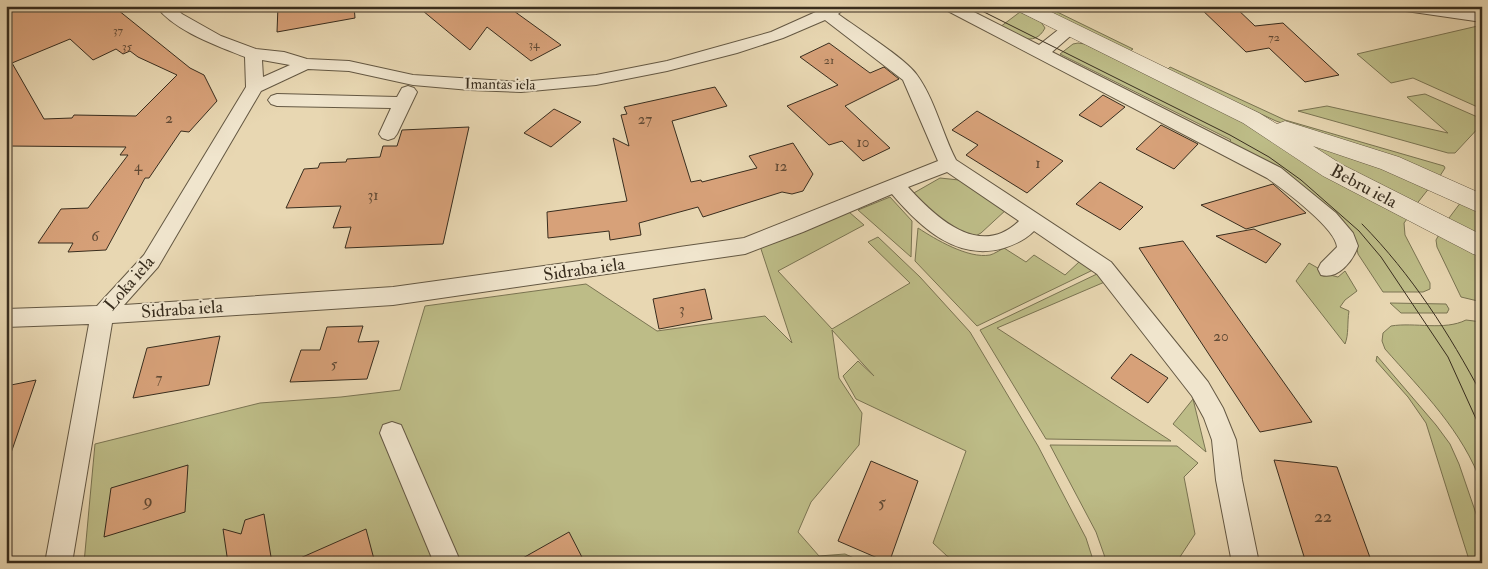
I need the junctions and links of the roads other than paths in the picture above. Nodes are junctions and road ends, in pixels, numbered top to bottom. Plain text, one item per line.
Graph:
1 (164, 6) edge
2 (950, 6) edge
3 (1023, 6) edge
4 (1406, 6) edge
5 (834, 10) edge
6 (1482, 17) edge
7 (1069, 30) junction
8 (1041, 52) junction
9 (253, 54) junction
10 (306, 64) junction
11 (413, 80) junction
12 (255, 87) junction
13 (277, 100) dead end
14 (402, 103) junction
15 (1251, 118) junction
16 (388, 134) dead end
17 (949, 164) junction
18 (895, 186) junction
19 (1482, 205) edge
20 (1033, 220) junction
21 (1482, 247) edge
22 (1328, 269) dead end
23 (102, 315) junction
24 (6, 318) edge
25 (392, 433) dead end
26 (58, 563) edge
27 (448, 563) edge
28 (1246, 563) edge

1 - 9 street, Imantas iela
2 - 8 street
3 - 7 street, Bebru iela
4 - 6 street
5 - 11 street, Imantas iela
5 - 17 street
7 - 8 street
7 - 15 street, Bebru iela
8 - 22 street
9 - 10 street, Imantas iela
9 - 12 street
10 - 11 street, Imantas iela
10 - 12 street
11 - 14 street
12 - 23 street, Loka iela
13 - 14 street
14 - 16 street
15 - 19 street, Bebru iela
15 - 21 street, Bebru iela
17 - 18 street, Sidraba iela
17 - 20 street
18 - 20 street
18 - 23 street, Sidraba iela
20 - 28 street
23 - 24 street, Sidraba iela
23 - 26 street, Loka iela
25 - 27 street

